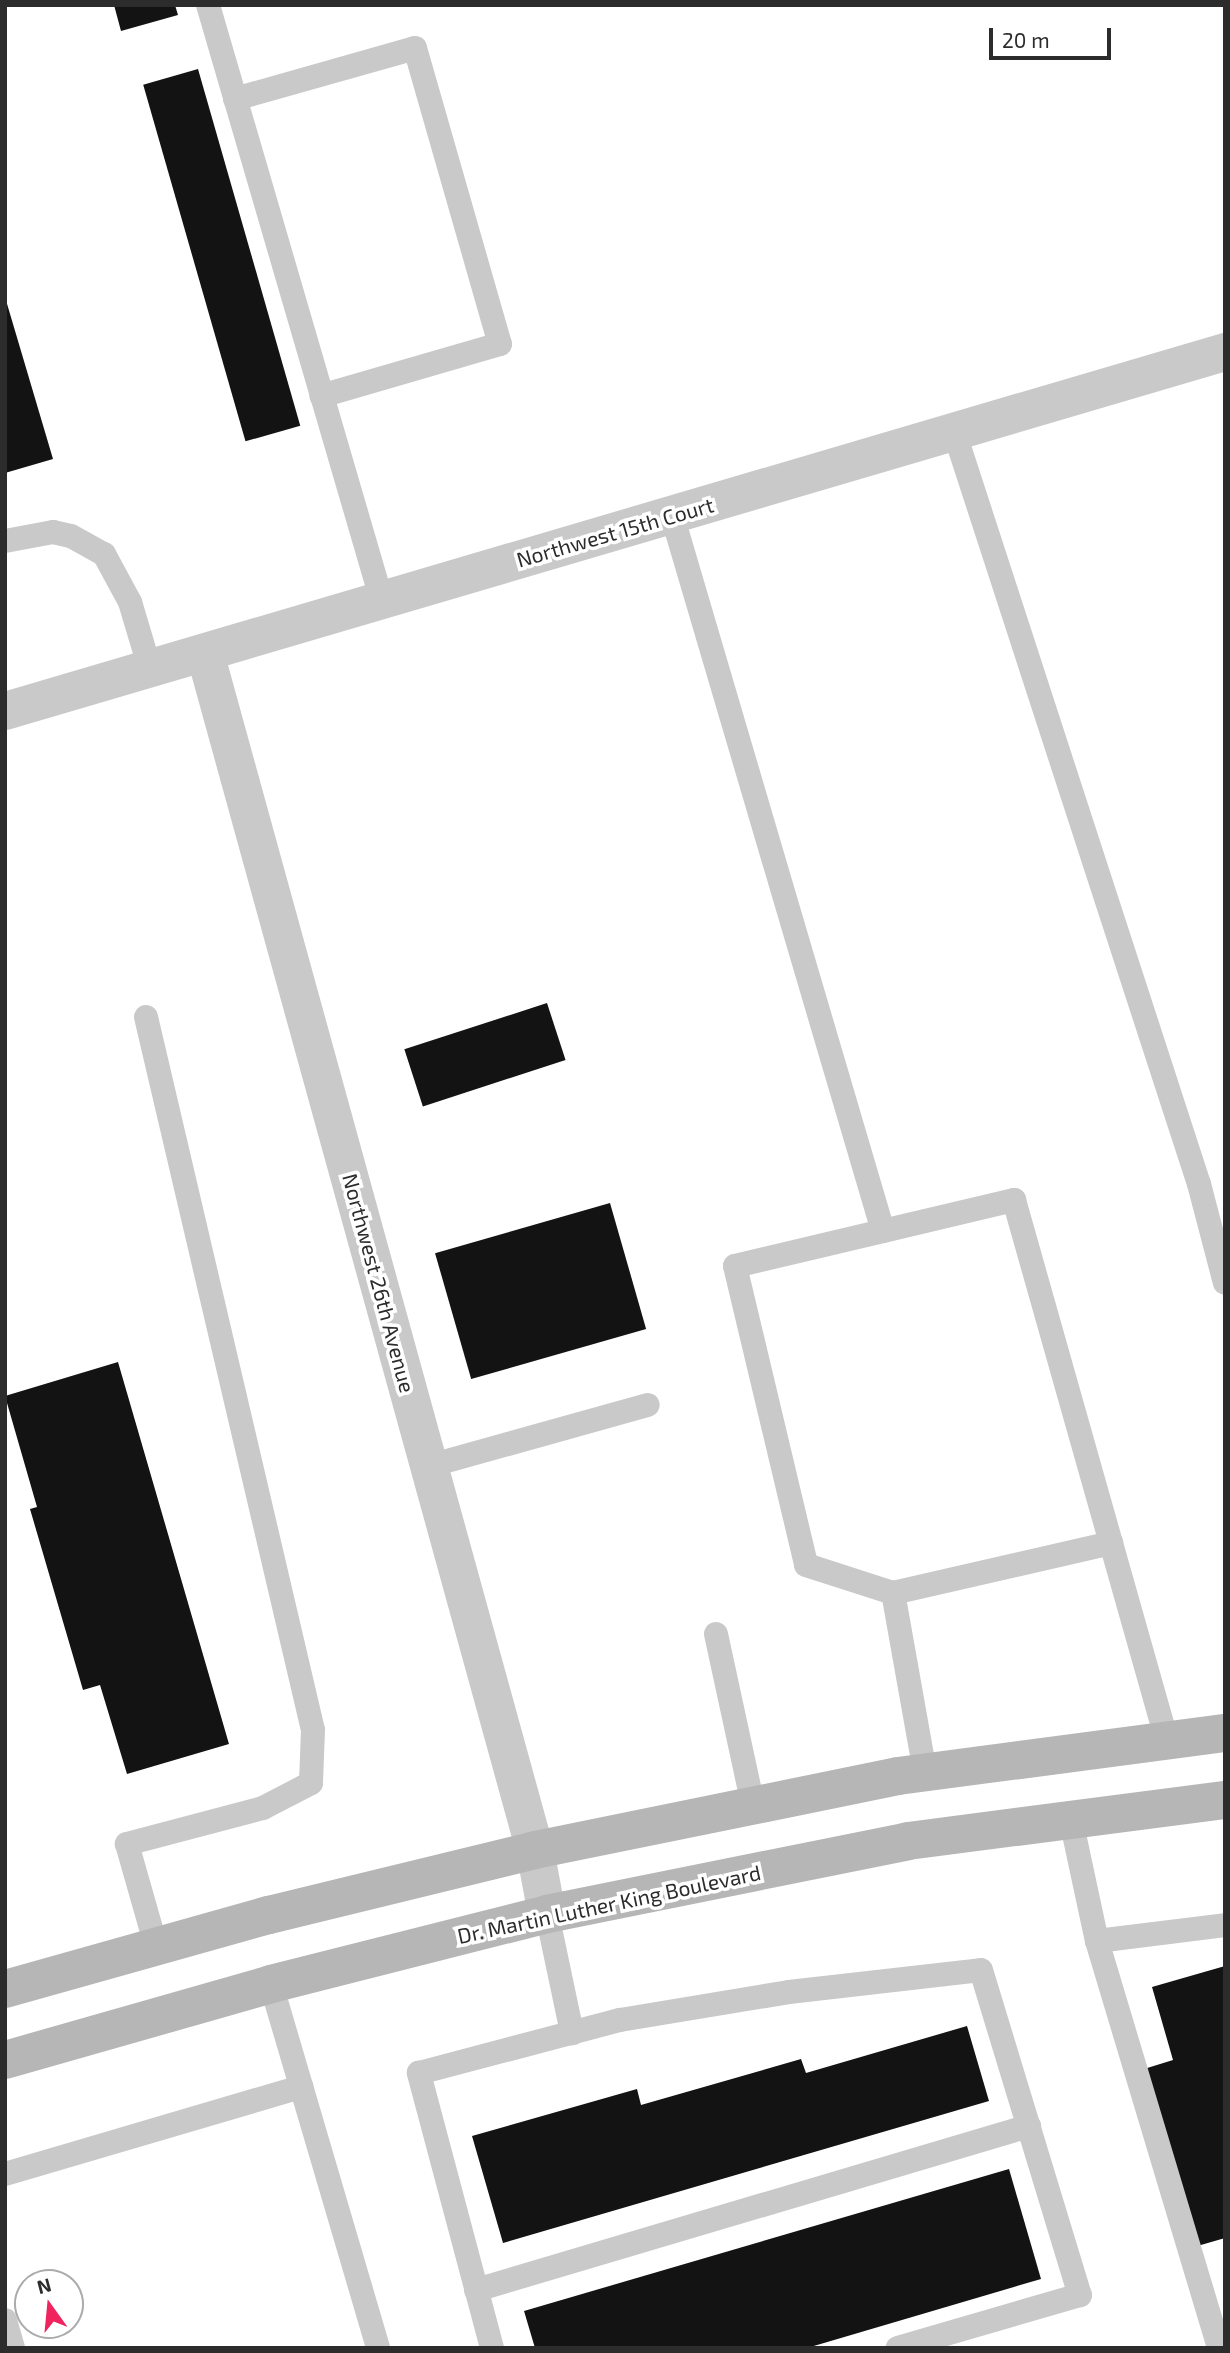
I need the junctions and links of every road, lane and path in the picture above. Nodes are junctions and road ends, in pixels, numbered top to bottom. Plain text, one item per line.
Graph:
1 (208, 5) edge
2 (235, 99) junction
3 (1225, 352) edge
4 (321, 396) junction
5 (954, 430) junction
6 (672, 515) junction
7 (5, 541) edge
8 (382, 601) junction
9 (205, 653) junction
10 (150, 669) junction
11 (5, 711) edge
12 (146, 1017) dead end
13 (883, 1231) junction
14 (1225, 1283) edge
15 (649, 1405) dead end
16 (429, 1465) junction
17 (1111, 1544) junction
18 (893, 1593) junction
19 (716, 1634) dead end
20 (1225, 1733) edge
21 (1167, 1741) junction
22 (925, 1772) junction
23 (1225, 1800) edge
24 (753, 1805) junction
25 (1071, 1820) junction
26 (536, 1850) junction
27 (547, 1914) junction
28 (1225, 1925) edge
29 (1097, 1941) junction
30 (156, 1946) junction
31 (271, 1984) junction
32 (5, 1989) edge
33 (572, 2033) junction
34 (5, 2060) edge
35 (301, 2087) junction
36 (1029, 2126) junction
37 (5, 2174) edge
38 (476, 2290) junction
39 (5, 2320) edge
40 (13, 2348) edge
41 (378, 2348) edge
42 (492, 2348) edge
43 (898, 2348) edge
44 (1219, 2348) edge

1 - 2 lane
2 - 4 lane
2 - 4 lane
3 - 5 street, Northwest 15th Court
4 - 8 lane
5 - 6 street, Northwest 15th Court
5 - 14 lane
6 - 8 street, Northwest 15th Court
6 - 13 lane
7 - 10 lane
8 - 9 street, Northwest 15th Court
9 - 10 street, Northwest 15th Court
9 - 16 street, Northwest 26th Avenue
10 - 11 street, Northwest 15th Court
12 - 30 lane
13 - 17 lane
13 - 18 lane
15 - 16 lane
16 - 26 street, Northwest 26th Avenue
17 - 18 lane
17 - 21 lane
18 - 22 lane
19 - 24 lane
20 - 21 main road
21 - 22 main road
22 - 24 main road
23 - 25 main road, Dr. Martin Luther King Boulevard
24 - 26 main road
25 - 27 main road, Dr. Martin Luther King Boulevard
25 - 29 lane
26 - 27 street, Northwest 26th Avenue
26 - 30 main road
27 - 31 main road, Dr. Martin Luther King Boulevard
27 - 33 lane
28 - 29 lane
29 - 44 lane
30 - 32 main road
31 - 34 main road, Dr. Martin Luther King Boulevard
31 - 35 lane
33 - 36 lane
33 - 38 lane
35 - 37 lane
35 - 41 lane
36 - 38 lane
36 - 43 lane
38 - 42 lane
39 - 40 lane

